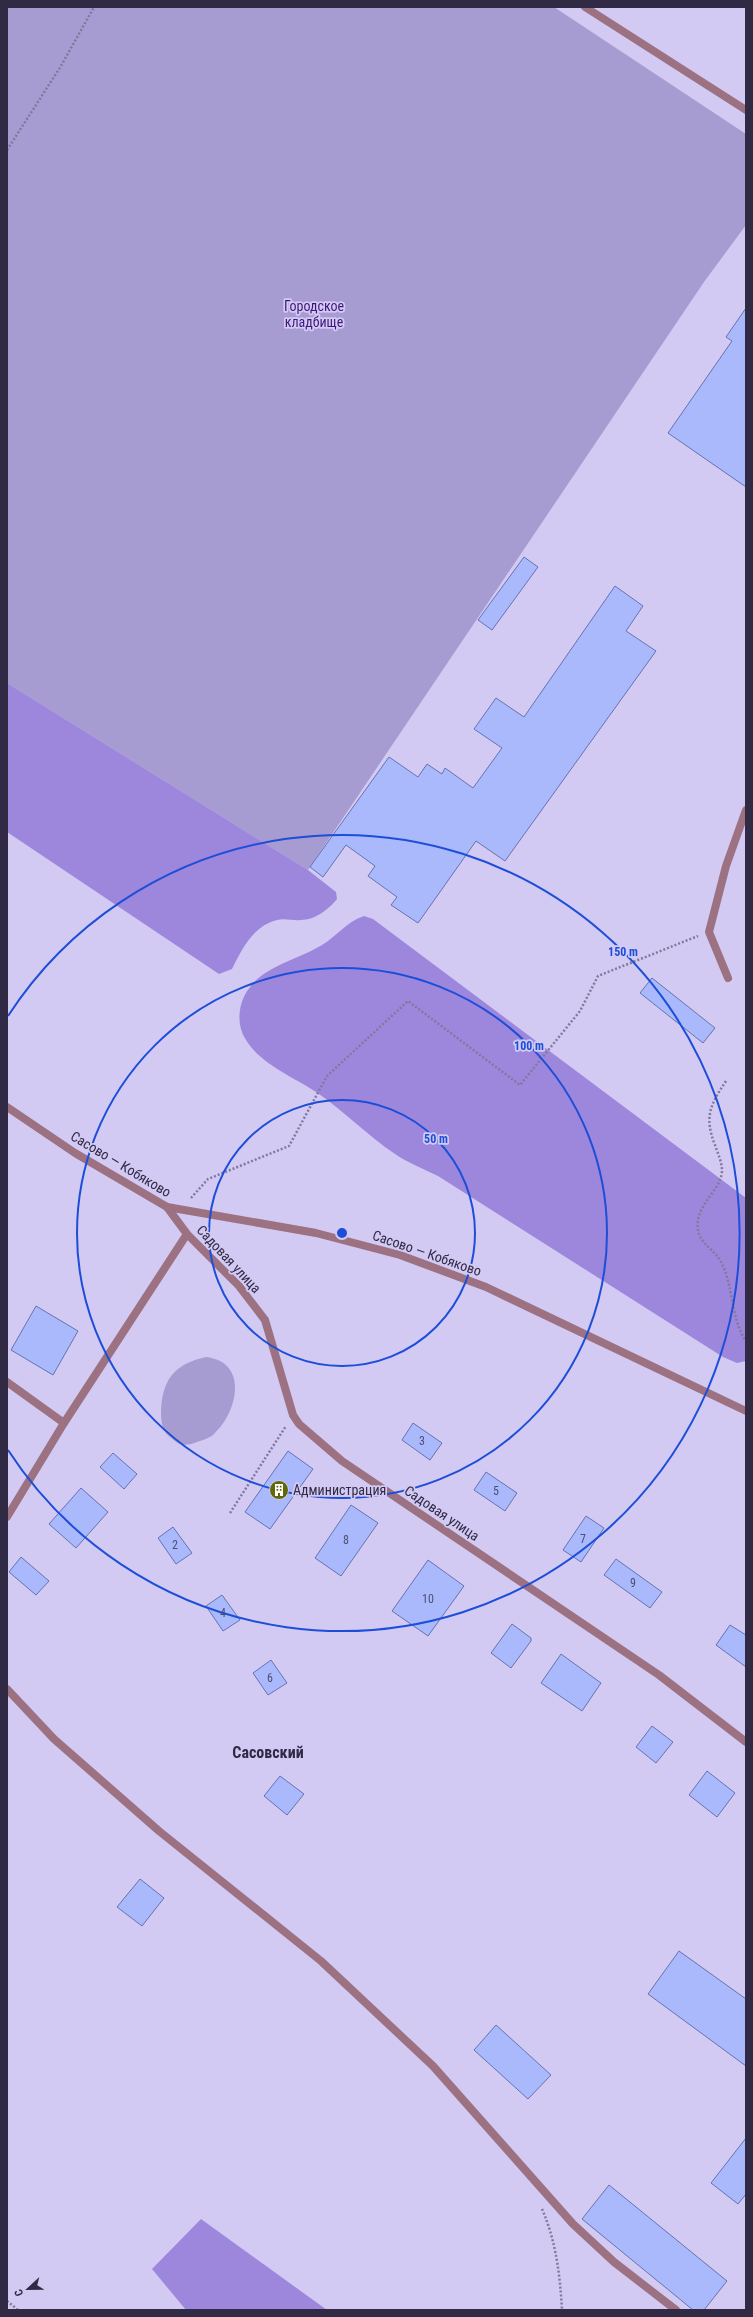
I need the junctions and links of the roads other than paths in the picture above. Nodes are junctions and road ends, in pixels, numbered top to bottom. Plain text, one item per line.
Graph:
1 (585, 7) edge
2 (746, 110) edge
3 (746, 810) edge
4 (728, 978) dead end
5 (7, 1108) edge
6 (167, 1207) junction
7 (187, 1234) junction
8 (7, 1382) edge
9 (746, 1411) edge
10 (64, 1423) junction
11 (7, 1517) edge
12 (7, 1689) edge
13 (746, 1742) edge
14 (676, 2310) edge

1 - 2 street
3 - 4 street
5 - 6 street, Сасово — Кобяково
6 - 7 street, Садовая улица
6 - 9 street, Сасово — Кобяково
7 - 10 street
7 - 13 street, Садовая улица
8 - 10 street
10 - 11 street
12 - 14 street

